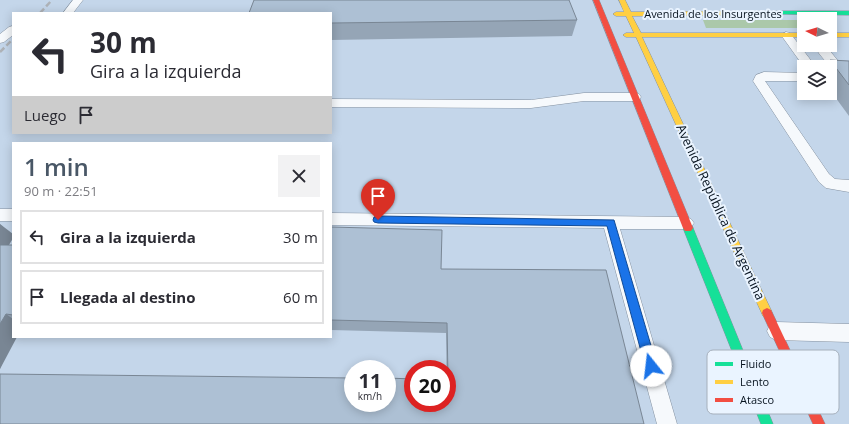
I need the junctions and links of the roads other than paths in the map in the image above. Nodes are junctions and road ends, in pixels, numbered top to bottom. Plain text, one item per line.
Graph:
1 (78, 0) edge
2 (596, 0) edge
3 (622, 0) edge
4 (69, 12) edge
5 (849, 13) edge
6 (602, 14) junction
7 (628, 14) junction
8 (12, 30) edge
9 (611, 35) junction
10 (638, 35) junction
11 (786, 35) junction
12 (797, 35) edge
13 (837, 35) edge
14 (849, 35) edge
15 (0, 40) edge
16 (825, 52) edge
17 (805, 60) edge
18 (849, 69) edge
19 (797, 77) edge
20 (635, 97) junction
21 (332, 103) edge
22 (849, 186) edge
23 (0, 215) edge
24 (12, 215) edge
25 (332, 219) edge
26 (610, 222) junction
27 (686, 223) junction
28 (776, 331) junction
29 (849, 333) edge
30 (737, 350) edge
31 (785, 350) edge
32 (763, 414) edge
33 (814, 414) edge
34 (667, 424) edge
35 (767, 424) edge
36 (819, 424) edge

1 - 4 lane
2 - 6 main road
3 - 7 main road, Avenida República de Argentina
5 - 7 main road, Avenida de los Insurgentes
6 - 7 main road, Avenida de los Insurgentes
6 - 9 main road
7 - 10 main road, Avenida República de Argentina
8 - 15 lane
9 - 10 main road, Avenida de los Insurgentes
9 - 20 main road
10 - 11 main road, Avenida de los Insurgentes
10 - 28 main road, Avenida República de Argentina
11 - 12 main road, Avenida de los Insurgentes
11 - 17 lane
13 - 14 main road
16 - 18 lane
19 - 22 lane
20 - 21 lane
20 - 27 main road
23 - 24 lane
25 - 26 lane
26 - 27 lane
26 - 34 lane
27 - 30 main road
28 - 29 lane
28 - 31 main road, Avenida República de Argentina
32 - 35 main road
33 - 36 main road, Avenida República de Argentina

